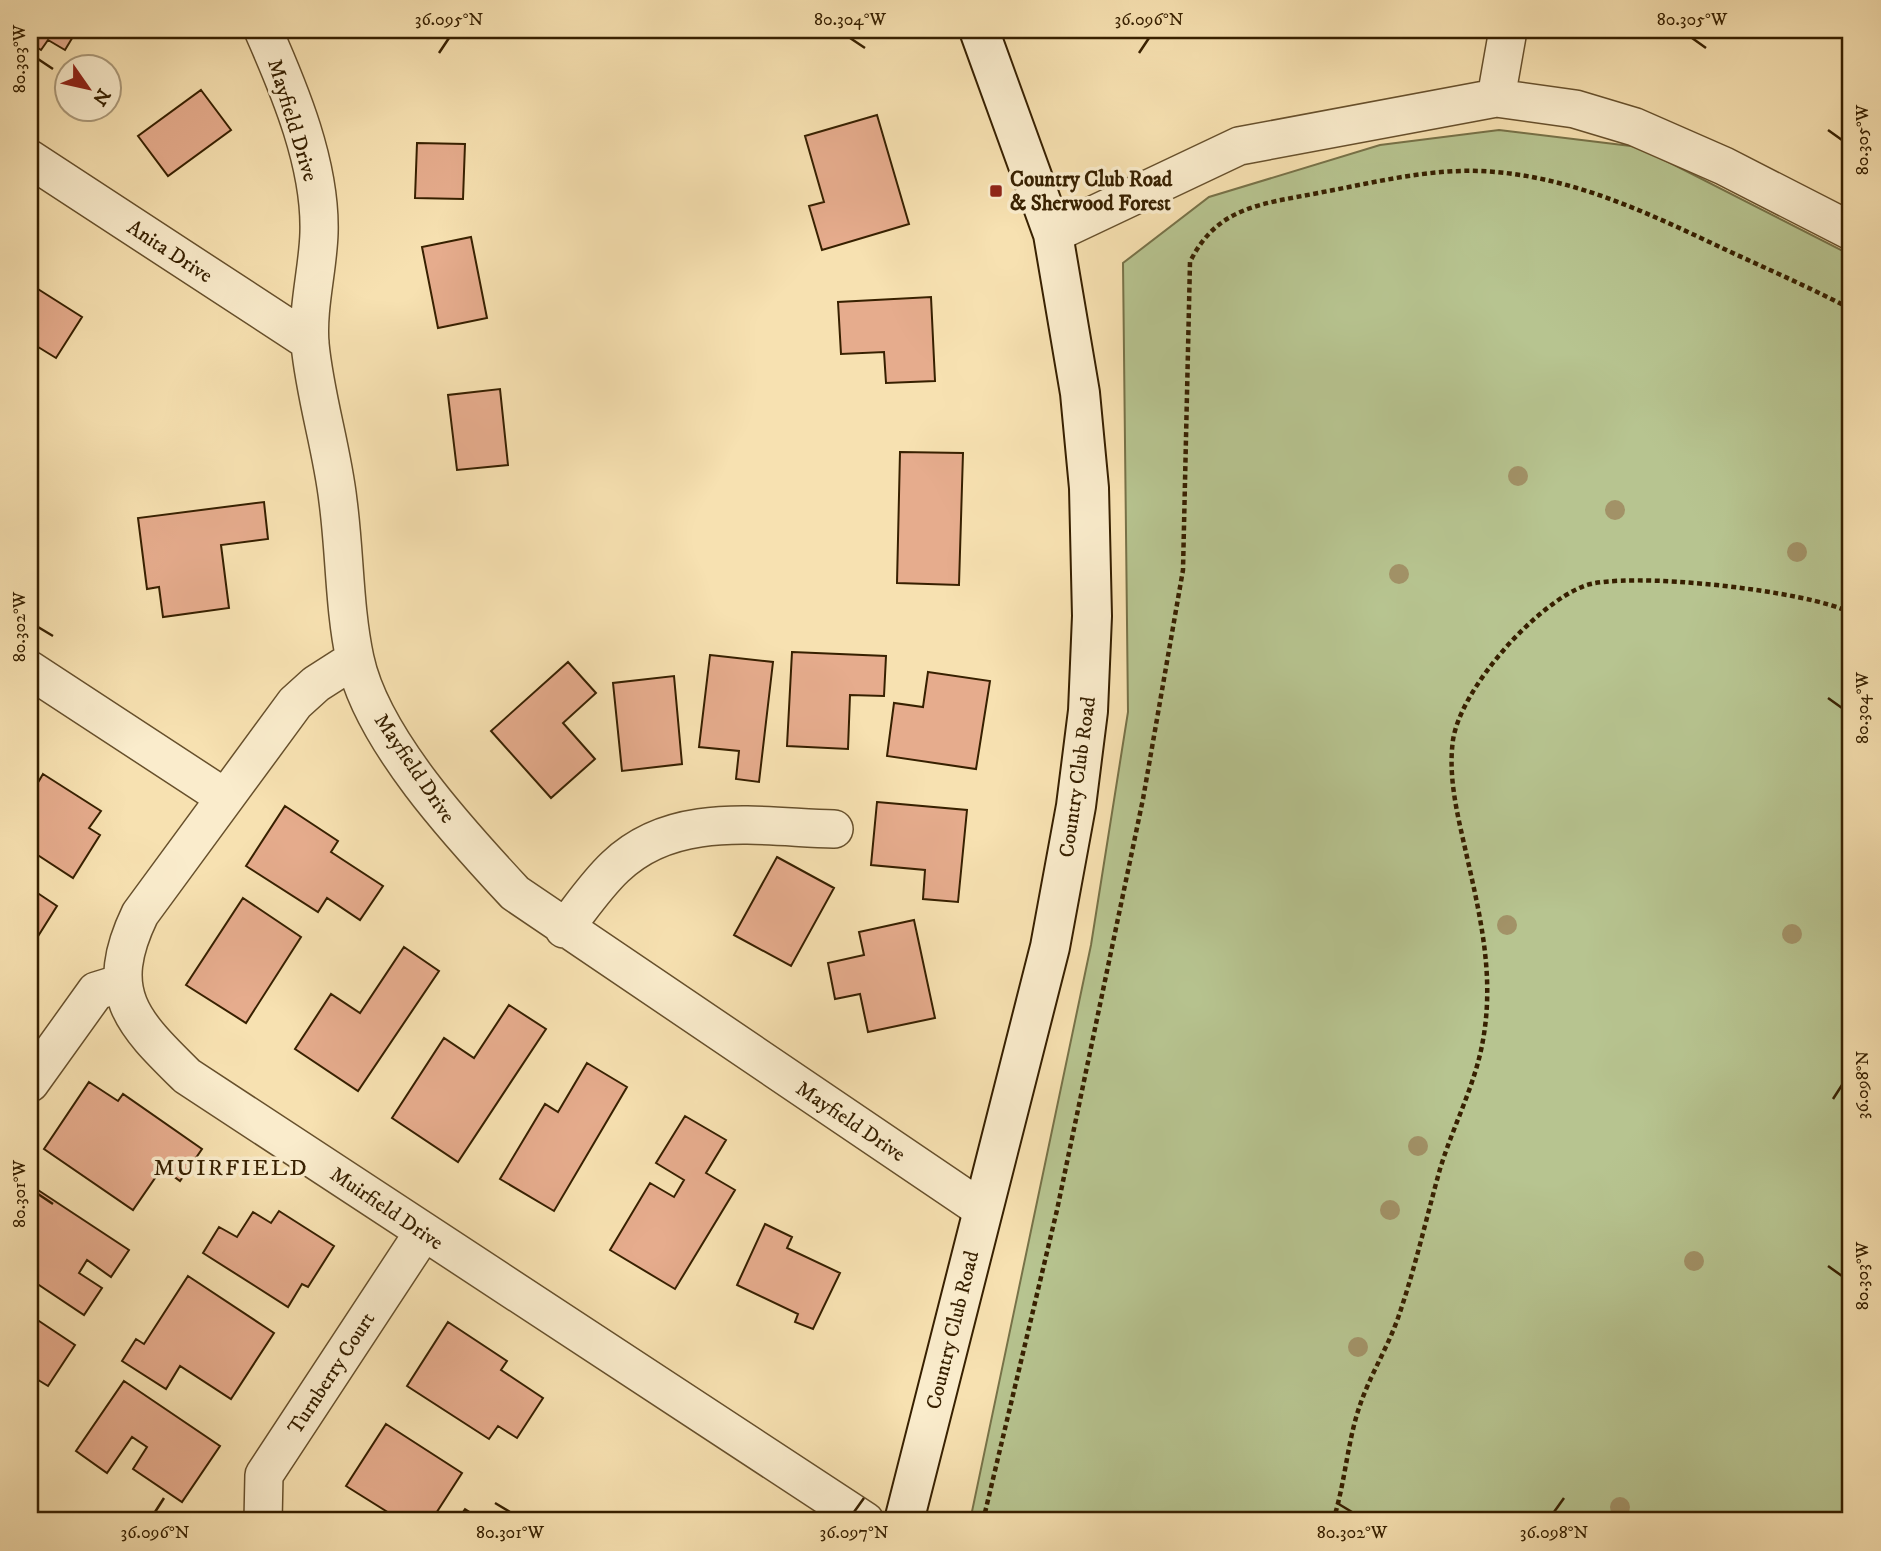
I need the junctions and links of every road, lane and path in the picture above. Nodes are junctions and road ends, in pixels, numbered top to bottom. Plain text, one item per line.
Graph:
1 (263, 30) edge
2 (979, 30) edge
3 (1508, 30) edge
4 (1496, 98) junction
5 (30, 159) edge
6 (1851, 231) edge
7 (1053, 234) junction
8 (1851, 309) edge
9 (310, 342) junction
10 (1851, 613) edge
11 (355, 659) junction
12 (30, 670) edge
13 (224, 797) junction
14 (834, 829) dead end
15 (564, 929) junction
16 (122, 983) junction
17 (30, 1083) edge
18 (983, 1210) junction
19 (423, 1233) junction
20 (263, 1521) edge
21 (865, 1521) edge
22 (904, 1521) edge
23 (983, 1521) edge
24 (1333, 1521) edge

1 - 9 street, Mayfield Drive
2 - 7 main road, Country Club Road
3 - 4 street
4 - 6 street
4 - 7 street
5 - 9 street, Anita Drive
7 - 18 main road, Country Club Road
8 - 23 path
9 - 11 street, Mayfield Drive
10 - 24 path
11 - 13 street, Muirfield Drive
11 - 15 street, Mayfield Drive
12 - 13 street
13 - 16 street, Muirfield Drive
14 - 15 street
15 - 18 street, Mayfield Drive
16 - 17 street
16 - 19 street, Muirfield Drive
18 - 22 main road, Country Club Road
19 - 20 street, Turnberry Court
19 - 21 street, Muirfield Drive

